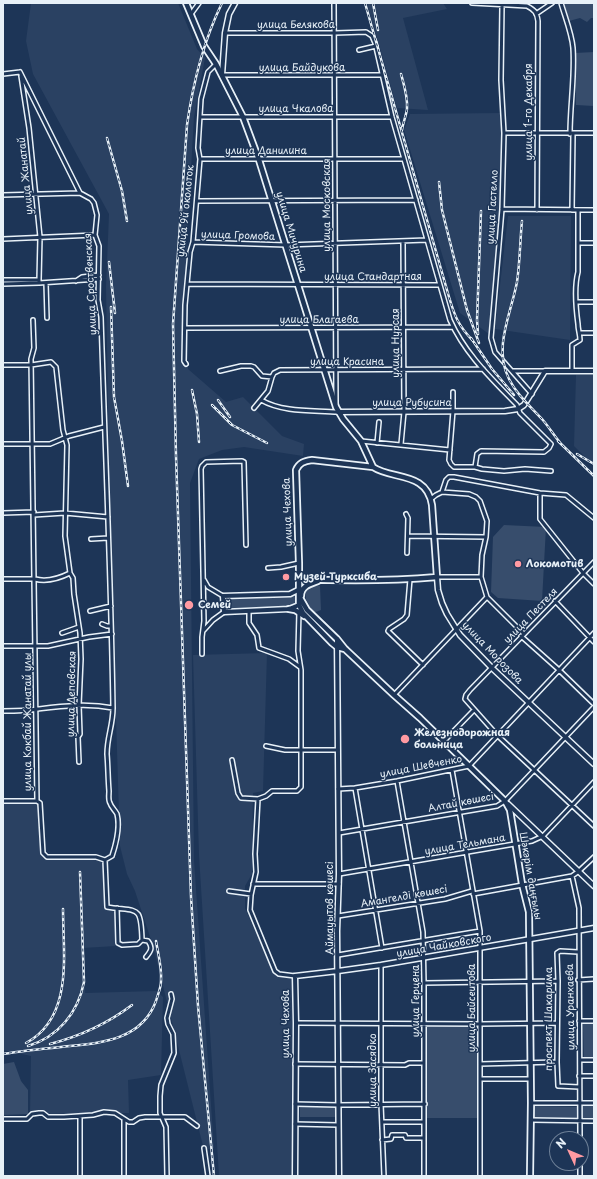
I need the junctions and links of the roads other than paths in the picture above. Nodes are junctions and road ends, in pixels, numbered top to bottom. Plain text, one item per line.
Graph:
1 (186, 3) edge
2 (199, 3) edge
3 (235, 3) edge
4 (334, 3) edge
5 (472, 3) edge
6 (543, 3) edge
7 (552, 3) edge
8 (561, 3) edge
9 (502, 6) junction
10 (544, 8) junction
11 (191, 14) junction
12 (536, 14) junction
13 (225, 33) junction
14 (335, 34) junction
15 (376, 46) junction
16 (359, 50) dead end
17 (216, 64) junction
18 (20, 72) junction
19 (3, 74) edge
20 (222, 75) junction
21 (382, 75) junction
22 (335, 76) junction
23 (200, 117) junction
24 (243, 117) junction
25 (335, 117) junction
26 (392, 117) junction
27 (504, 133) junction
28 (594, 133) edge
29 (537, 134) junction
30 (572, 134) junction
31 (335, 159) junction
32 (404, 159) junction
33 (200, 160) junction
34 (259, 160) junction
35 (80, 193) junction
36 (3, 195) edge
37 (36, 195) junction
38 (416, 200) junction
39 (272, 201) junction
40 (335, 201) junction
41 (197, 202) junction
42 (502, 209) junction
43 (537, 210) junction
44 (572, 210) junction
45 (578, 210) junction
46 (594, 210) edge
47 (95, 235) junction
48 (40, 237) junction
49 (3, 239) edge
50 (427, 240) junction
51 (403, 241) junction
52 (193, 242) junction
53 (336, 243) junction
54 (578, 243) junction
55 (594, 243) edge
56 (286, 245) junction
57 (99, 275) junction
58 (99, 279) junction
59 (3, 280) edge
60 (76, 281) junction
61 (39, 282) junction
62 (46, 283) junction
63 (3, 284) edge
64 (187, 284) junction
65 (298, 284) junction
66 (335, 285) junction
67 (403, 285) junction
68 (439, 285) junction
69 (577, 302) junction
70 (594, 302) edge
71 (47, 318) dead end
72 (33, 320) dead end
73 (404, 327) junction
74 (453, 327) junction
75 (185, 328) junction
76 (311, 328) junction
77 (336, 328) junction
78 (580, 333) junction
79 (594, 333) edge
80 (186, 364) dead end
81 (3, 365) edge
82 (31, 365) junction
83 (324, 370) junction
84 (336, 370) junction
85 (404, 370) junction
86 (483, 370) junction
87 (220, 371) dead end
88 (512, 371) junction
89 (545, 371) junction
90 (572, 371) junction
91 (594, 371) edge
92 (272, 377) junction
93 (453, 392) dead end
94 (532, 394) junction
95 (262, 400) junction
96 (254, 408) dead end
97 (337, 409) junction
98 (518, 409) junction
99 (454, 411) junction
100 (404, 412) junction
101 (379, 422) dead end
102 (104, 427) junction
103 (65, 438) junction
104 (360, 441) junction
105 (377, 443) junction
106 (3, 444) edge
107 (401, 444) junction
108 (32, 445) junction
109 (450, 450) junction
110 (373, 467) junction
111 (474, 467) junction
112 (551, 471) dead end
113 (442, 492) junction
114 (540, 493) junction
115 (431, 499) junction
116 (3, 513) edge
117 (65, 513) junction
118 (34, 514) junction
119 (406, 514) dead end
120 (108, 517) junction
121 (594, 518) edge
122 (408, 536) junction
123 (434, 536) junction
124 (108, 538) junction
125 (486, 538) junction
126 (91, 539) dead end
127 (246, 545) dead end
128 (407, 553) dead end
129 (594, 562) edge
130 (299, 563) junction
131 (268, 568) dead end
132 (70, 573) junction
133 (583, 573) junction
134 (203, 576) junction
135 (437, 577) junction
136 (481, 577) junction
137 (3, 579) edge
138 (35, 579) junction
139 (299, 579) junction
140 (410, 579) junction
141 (322, 580) junction
142 (594, 584) edge
143 (298, 590) junction
144 (290, 594) junction
145 (223, 596) junction
146 (487, 597) junction
147 (300, 598) junction
148 (555, 601) junction
149 (299, 605) junction
150 (111, 606) junction
151 (289, 609) junction
152 (90, 611) dead end
153 (249, 611) junction
154 (224, 612) junction
155 (299, 612) junction
156 (307, 618) junction
157 (102, 624) dead end
158 (111, 626) junction
159 (79, 627) junction
160 (456, 630) junction
161 (202, 632) junction
162 (62, 633) dead end
163 (594, 633) edge
164 (112, 634) junction
165 (523, 635) junction
166 (590, 637) junction
167 (80, 639) junction
168 (337, 639) junction
169 (594, 642) edge
170 (36, 645) junction
171 (3, 646) edge
172 (337, 647) junction
173 (345, 649) junction
174 (202, 654) dead end
175 (423, 665) junction
176 (300, 667) junction
177 (492, 668) junction
178 (558, 669) junction
179 (394, 695) junction
180 (528, 702) junction
181 (79, 705) junction
182 (594, 706) edge
183 (113, 708) junction
184 (36, 710) junction
185 (474, 710) junction
186 (3, 711) edge
187 (497, 735) junction
188 (566, 737) junction
189 (444, 741) junction
190 (266, 746) dead end
191 (301, 750) junction
192 (338, 750) junction
193 (232, 760) dead end
194 (79, 762) dead end
195 (594, 764) edge
196 (469, 766) junction
197 (452, 770) junction
198 (534, 770) junction
199 (398, 781) junction
200 (594, 782) edge
201 (354, 788) junction
202 (338, 789) junction
203 (258, 799) junction
204 (3, 801) edge
205 (37, 801) junction
206 (505, 802) junction
207 (572, 805) junction
208 (460, 813) junction
209 (404, 822) junction
210 (594, 826) edge
211 (362, 829) junction
212 (338, 833) junction
213 (543, 836) junction
214 (515, 844) junction
215 (466, 852) junction
216 (594, 857) edge
217 (105, 860) junction
218 (411, 862) junction
219 (368, 869) junction
220 (580, 871) junction
221 (339, 874) junction
222 (572, 876) junction
223 (254, 884) junction
224 (339, 884) junction
225 (522, 884) junction
226 (594, 886) edge
227 (229, 891) dead end
228 (473, 892) junction
229 (251, 894) junction
230 (418, 903) junction
231 (117, 908) junction
232 (375, 910) junction
233 (338, 916) junction
234 (594, 928) edge
235 (579, 931) junction
236 (480, 932) junction
237 (530, 939) junction
238 (142, 940) junction
239 (423, 941) junction
240 (382, 948) junction
241 (480, 948) junction
242 (578, 952) junction
243 (338, 955) junction
244 (146, 957) dead end
245 (424, 957) junction
246 (381, 965) junction
247 (338, 971) junction
248 (295, 976) junction
249 (594, 979) edge
250 (578, 980) junction
251 (530, 981) junction
252 (558, 981) junction
253 (480, 982) junction
254 (424, 983) junction
255 (171, 994) dead end
256 (579, 1021) junction
257 (594, 1021) edge
258 (296, 1023) junction
259 (530, 1023) junction
260 (557, 1023) junction
261 (339, 1024) junction
262 (381, 1024) junction
263 (424, 1024) junction
264 (480, 1024) junction
265 (580, 1060) junction
266 (594, 1060) edge
267 (557, 1062) junction
268 (424, 1063) junction
269 (530, 1063) junction
270 (295, 1064) junction
271 (480, 1064) junction
272 (339, 1065) junction
273 (381, 1065) junction
274 (579, 1076) junction
275 (594, 1076) edge
276 (480, 1079) junction
277 (531, 1079) junction
278 (579, 1087) junction
279 (531, 1103) junction
280 (580, 1103) junction
281 (594, 1103) edge
282 (295, 1104) junction
283 (381, 1104) junction
284 (425, 1104) junction
285 (338, 1105) junction
286 (80, 1117) junction
287 (162, 1117) junction
288 (3, 1120) edge
289 (124, 1120) junction
290 (531, 1120) junction
291 (580, 1121) junction
292 (594, 1121) edge
293 (382, 1122) junction
294 (424, 1122) junction
295 (295, 1124) junction
296 (338, 1125) junction
297 (196, 1126) dead end
298 (580, 1131) edge
299 (424, 1138) junction
300 (382, 1140) junction
301 (204, 1148) dead end
302 (80, 1176) edge
303 (124, 1176) edge
304 (167, 1176) edge
305 (208, 1176) edge
306 (295, 1176) edge
307 (339, 1176) edge
308 (384, 1176) edge
309 (424, 1176) edge
310 (480, 1176) edge
311 (530, 1176) edge

1 - 11 main road, улица Мичурина
2 - 11 street
3 - 13 street
4 - 14 street, улица Московская
5 - 9 street
6 - 10 street
7 - 10 street
8 - 30 street
9 - 12 street
9 - 27 street, улица Гастелло
10 - 12 street
11 - 17 main road, улица Мичурина
12 - 29 street, улица 1-го Декабря
13 - 14 street, улица Белякова
13 - 20 street
14 - 15 street, улица Белякова
14 - 22 street, улица Московская
15 - 16 street
15 - 21 street
17 - 20 main road, улица Мичурина
17 - 23 street, улица 9й околоток
18 - 19 street
18 - 35 street, улица Сроственская
18 - 37 street, улица Жанатай
20 - 22 street, улица Байдукова
20 - 24 main road, улица Мичурина
21 - 22 street, улица Байдукова
21 - 26 street
22 - 25 street, улица Московская
23 - 24 street, улица Чкалова
23 - 33 street, улица 9й околоток
24 - 25 street, улица Чкалова
24 - 34 main road, улица Мичурина
25 - 26 street, улица Чкалова
25 - 31 street, улица Московская
26 - 32 street
27 - 29 street
27 - 42 street, улица Гастелло
28 - 30 street
29 - 30 street
29 - 43 street, улица 1-го Декабря
30 - 44 street
31 - 32 street, улица Данилина
31 - 34 street, улица Данилина
31 - 40 street, улица Московская
32 - 38 street
33 - 34 street, улица Данилина
33 - 41 street, улица 9й околоток
34 - 39 main road, улица Мичурина
35 - 37 street
35 - 47 street, улица Сроственская
36 - 37 street
37 - 48 street, улица Жанатай
38 - 40 street
38 - 50 street
39 - 40 street
39 - 41 street
39 - 56 main road, улица Мичурина
40 - 53 street, улица Московская
41 - 52 street, улица 9й околоток
42 - 43 street
42 - 88 street, улица Гастелло
43 - 44 street
44 - 45 street
45 - 46 street
45 - 54 street
47 - 48 street
47 - 57 street, улица Сроственская
48 - 49 street
48 - 61 street, улица Жанатай
50 - 51 street, улица Громова
50 - 68 street
51 - 53 street, улица Громова
51 - 67 street, улица Нурсая
52 - 56 street, улица Громова
52 - 64 street, улица 9й околоток
53 - 56 street, улица Громова
53 - 66 street, улица Московская
54 - 55 street
54 - 69 street
56 - 65 main road, улица Мичурина
57 - 58 street, улица Сроственская
57 - 60 street
58 - 60 street
58 - 102 street, улица Сроственская
59 - 61 street
60 - 62 street
61 - 62 street
61 - 63 street
62 - 71 street
64 - 65 street, улица Стандартная
64 - 75 street, улица 9й околоток
65 - 66 street, улица Стандартная
65 - 76 main road, улица Мичурина
66 - 67 street, улица Стандартная
66 - 77 street, улица Московская
67 - 68 street, улица Стандартная
67 - 73 street, улица Нурсая
68 - 74 street
69 - 70 street
69 - 78 street
72 - 82 street, улица Кокбай Жанатай улы
73 - 74 street, улица Благаева
73 - 77 street, улица Благаева
73 - 85 street, улица Нурсая
74 - 86 street
75 - 76 street, улица Благаева
75 - 80 street, улица 9й околоток
76 - 77 street, улица Благаева
76 - 83 main road, улица Мичурина
77 - 84 street, улица Московская
78 - 79 street
78 - 90 street
81 - 82 street
82 - 103 street, улица Деповская
82 - 108 street, улица Кокбай Жанатай улы
83 - 84 street, улица Красина
83 - 92 street, улица Красина
83 - 97 main road, улица Мичурина
84 - 85 street, улица Красина
84 - 97 street, улица Московская
85 - 86 street, улица Красина
85 - 100 street, улица Нурсая
86 - 98 street
87 - 92 street
88 - 89 street
88 - 94 street, улица Гастелло
89 - 90 street
89 - 94 street
90 - 91 street
92 - 95 street
93 - 99 street
94 - 98 street
95 - 96 street
95 - 97 street, улица Рубусина
97 - 100 street, улица Рубусина
97 - 104 main road, улица Мичурина
98 - 99 street, улица Рубусина
98 - 111 street
99 - 100 street, улица Рубусина
99 - 109 street
100 - 107 street, улица Нурсая
101 - 105 street, улица Рубусина
102 - 103 street
102 - 120 street, улица Сроственская
103 - 108 street
103 - 117 street, улица Деповская
104 - 105 street
104 - 110 main road, улица Мичурина
105 - 107 street
106 - 108 street
107 - 109 street
108 - 118 street, улица Кокбай Жанатай улы
109 - 111 street
110 - 115 main road
110 - 130 main road, улица Чехова
111 - 112 street
113 - 114 street
113 - 115 street
113 - 125 street
114 - 121 street
114 - 133 street
115 - 123 main road, улица Морозова
116 - 118 street
117 - 118 street
117 - 120 street
117 - 132 street, улица Деповская
118 - 138 street, улица Кокбай Жанатай улы
119 - 122 street
120 - 124 street, улица Сроственская
122 - 123 street
122 - 128 street
123 - 125 street
123 - 135 main road, улица Морозова
124 - 126 street
124 - 150 street, улица Сроственская
125 - 136 street
127 - 134 street
129 - 133 street, улица Пестеля
130 - 131 street
130 - 139 main road, улица Чехова
132 - 138 street
132 - 159 street, улица Деповская
133 - 142 street
133 - 148 street, улица Пестеля
134 - 145 street
134 - 161 street
135 - 136 street
135 - 140 main road
135 - 160 street, улица Морозова
136 - 146 street
137 - 138 street
138 - 170 street, улица Кокбай Жанатай улы
139 - 141 main road
139 - 143 main road, улица Чехова
140 - 141 main road
140 - 175 street
141 - 147 main road
143 - 144 street
143 - 147 main road, улица Чехова
144 - 145 street
144 - 147 street
145 - 154 street
146 - 160 street
146 - 165 street
147 - 149 main road, улица Чехова
147 - 168 main road, Шәкәрім даңғылы
148 - 165 street, улица Пестеля
148 - 166 street
149 - 151 street
149 - 155 street, улица Чехова
149 - 156 main road, Шәкәрім даңғылы
150 - 152 street
150 - 158 street, улица Сроственская
151 - 153 street
151 - 155 main road
153 - 154 street
153 - 176 street
154 - 161 street
155 - 156 main road
155 - 176 street, улица Чехова
156 - 172 main road, Шәкәрім даңғылы
157 - 158 street
158 - 164 street, улица Сроственская
159 - 162 street
159 - 167 street, улица Деповская
160 - 175 street
160 - 177 street, улица Морозова
161 - 174 street
163 - 166 street, улица Шевченко
164 - 167 street
164 - 183 street, улица Сроственская
165 - 177 street, улица Пестеля
165 - 178 street
166 - 169 street
166 - 178 street, улица Шевченко
167 - 170 street
167 - 181 street, улица Деповская
168 - 172 street, Аймауытов көшесі
168 - 173 main road, Шәкәрім даңғылы
170 - 171 street
170 - 184 street, улица Кокбай Жанатай улы
172 - 173 main road, Шәкәрім даңғылы
172 - 192 street, Аймауытов көшесі
173 - 179 main road, Шәкәрім даңғылы
175 - 179 street
176 - 191 street, улица Чехова
177 - 180 street, улица Морозова
177 - 185 street, улица Пестеля
178 - 180 street, улица Шевченко
178 - 182 street
179 - 189 main road, Шәкәрім даңғылы
180 - 187 street, улица Шевченко
180 - 188 street, улица Морозова
181 - 183 street
181 - 184 street
181 - 194 street, улица Деповская
182 - 188 street, Алтай көшесі
183 - 217 street, улица Сроственская
184 - 186 street
184 - 205 street, улица Кокбай Жанатай улы
185 - 187 street
185 - 189 street
187 - 196 street, улица Шевченко
187 - 198 street
188 - 195 street, улица Морозова
188 - 198 street, Алтай көшесі
189 - 196 main road, Шәкәрім даңғылы
190 - 191 street
191 - 192 street
191 - 203 street, улица Чехова
192 - 202 street, Аймауытов көшесі
193 - 203 street
196 - 197 street, улица Шевченко
196 - 206 main road, Шәкәрім даңғылы
197 - 199 street, улица Шевченко
197 - 208 street, улица Байсеитова
198 - 206 street, Алтай көшесі
198 - 207 street
199 - 201 street, улица Шевченко
199 - 209 street, улица Герцена
200 - 207 street, улица Тельмана
201 - 202 street, улица Шевченко
201 - 211 street
202 - 212 street, Аймауытов көшесі
203 - 223 street, улица Чехова
204 - 205 street
205 - 217 street, улица Кокбай Жанатай улы
206 - 208 street, Алтай көшесі
206 - 213 street
206 - 214 main road, Шәкәрім даңғылы
207 - 210 street
207 - 213 street, улица Тельмана
208 - 209 street, Алтай көшесі
208 - 215 street, улица Байсеитова
209 - 211 street, Алтай көшесі
209 - 218 street, улица Герцена
211 - 212 street, Алтай көшесі
211 - 219 street
212 - 221 street, Аймауытов көшесі
213 - 214 street, улица Тельмана
213 - 220 street
214 - 215 street, улица Тельмана
214 - 225 main road, Шәкәрім даңғылы
215 - 218 street, улица Тельмана
215 - 228 street, улица Байсеитова
216 - 220 street, Амангелді көшесі
217 - 231 street
218 - 219 street, улица Тельмана
218 - 230 street, улица Герцена
219 - 221 street, улица Тельмана
219 - 232 street
220 - 222 street, Амангелді көшесі
220 - 226 street
221 - 224 street, Аймауытов көшесі
222 - 225 street, Амангелді көшесі
222 - 235 street, улица Уранхаева
223 - 224 street
223 - 229 street, улица Чехова
224 - 233 street, Аймауытов көшесі
225 - 228 street, Амангелді көшесі
225 - 237 main road, Шәкәрім даңғылы
227 - 229 street
228 - 230 street, Амангелді көшесі
228 - 236 street, улица Байсеитова
229 - 248 street, улица Чехова
230 - 232 street, Амангелді көшесі
230 - 239 street, улица Герцена
231 - 238 street
231 - 238 street
232 - 233 street, Амангелді көшесі
232 - 240 street
233 - 243 street, Аймауытов көшесі
234 - 235 street, улица Чайковского
235 - 237 street, улица Чайковского
235 - 242 street, улица Уранхаева
236 - 239 street
236 - 241 street, улица Байсеитова
237 - 241 street, улица Чайковского
237 - 251 main road, Шәкәрім даңғылы
238 - 244 street
239 - 240 street
239 - 245 street, улица Герцена
240 - 243 street
241 - 245 street, улица Чайковского
241 - 253 street, улица Байсеитова
242 - 250 street, улица Уранхаева
242 - 252 street, проспект Шакарима
243 - 247 street, Аймауытов көшесі
245 - 246 street, улица Чайковского
245 - 254 street, улица Герцена
246 - 247 street, улица Чайковского
246 - 262 street, улица Засядко
247 - 248 street, улица Чайковского
247 - 261 street, Аймауытов көшесі
248 - 258 street, улица Чехова
249 - 250 street
250 - 256 street, улица Уранхаева
251 - 252 street
251 - 253 street
251 - 259 main road, Шәкәрім даңғылы
252 - 260 street, проспект Шакарима
253 - 254 street
253 - 264 street, улица Байсеитова
254 - 263 street, улица Герцена
255 - 287 street
256 - 257 street
256 - 265 street, улица Уранхаева
258 - 261 street
258 - 270 street, улица Чехова
259 - 260 street
259 - 264 street
259 - 269 main road, Шәкәрім даңғылы
260 - 267 street, проспект Шакарима
261 - 262 street
261 - 272 street, Аймауытов көшесі
262 - 263 street
262 - 273 street, улица Засядко
263 - 264 street
263 - 268 street, улица Герцена
264 - 271 street, улица Байсеитова
265 - 266 street
265 - 274 street, улица Уранхаева
267 - 269 street
267 - 278 street, проспект Шакарима
268 - 273 street
268 - 284 street, улица Герцена
269 - 271 street
269 - 277 main road, Шәкәрім даңғылы
270 - 272 street
270 - 282 street, улица Чехова
271 - 276 street, улица Байсеитова
272 - 273 street
272 - 285 street, Аймауытов көшесі
273 - 283 street, улица Засядко
274 - 275 street
274 - 278 street, улица Уранхаева
276 - 277 street
276 - 310 street, улица Байсеитова
277 - 279 main road, Шәкәрім даңғылы
278 - 280 street, улица Уранхаева
279 - 280 street
279 - 290 main road, Шәкәрім даңғылы
280 - 281 street
280 - 291 street, улица Уранхаева
282 - 285 street
282 - 295 street, улица Чехова
283 - 284 street
283 - 285 street
283 - 293 street, улица Засядко
284 - 294 street, улица Герцена
285 - 296 street, Аймауытов көшесі
286 - 288 street
286 - 289 street
286 - 302 street
287 - 289 street
287 - 297 street
287 - 304 street
289 - 303 street
290 - 291 street
290 - 311 main road, Шәкәрім даңғылы
291 - 292 street
291 - 298 street, улица Уранхаева
293 - 294 street
293 - 300 street, улица Засядко
294 - 299 street, улица Герцена
295 - 296 street
295 - 306 street, улица Чехова
296 - 307 street, Аймауытов көшесі
299 - 300 street
299 - 309 street, улица Герцена
300 - 308 street, улица Засядко
301 - 305 street

